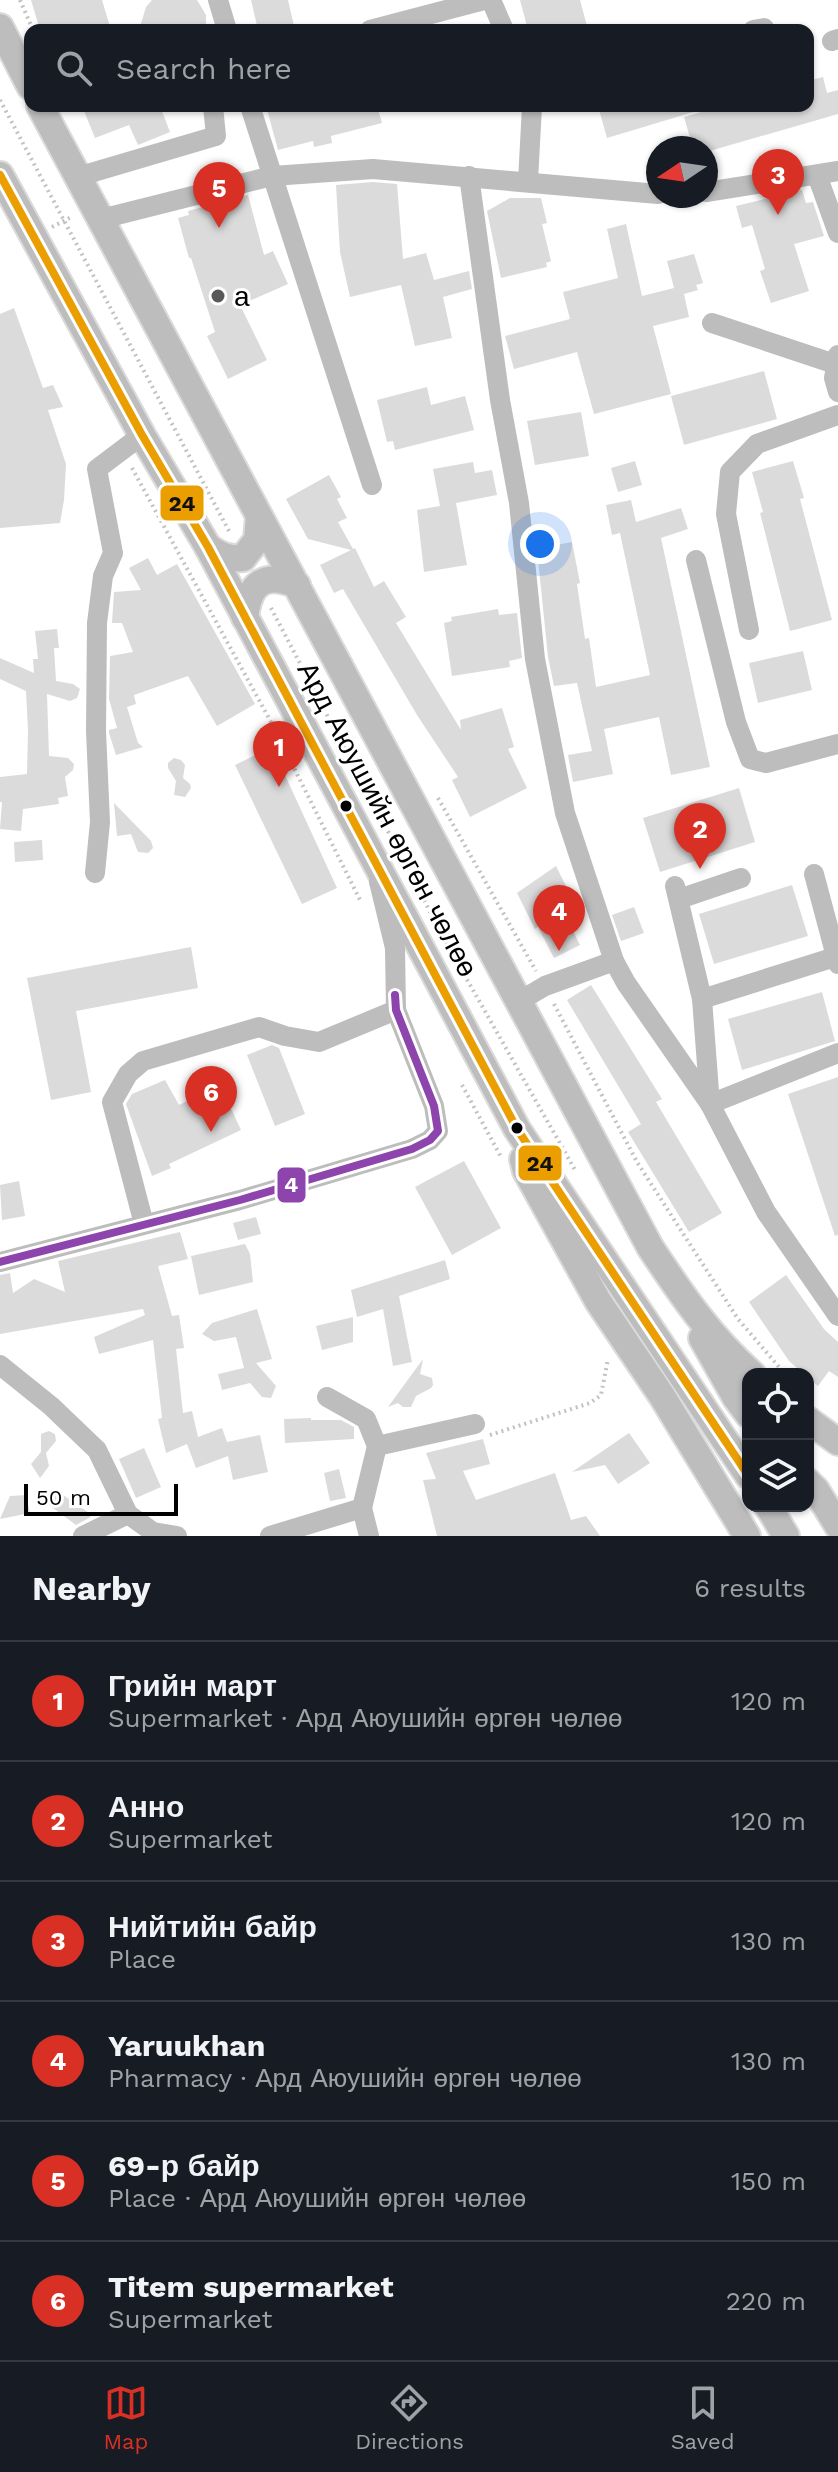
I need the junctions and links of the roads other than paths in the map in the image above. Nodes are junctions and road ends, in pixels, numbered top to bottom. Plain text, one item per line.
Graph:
1 (218, 0) edge
2 (484, 0) edge
3 (491, 0) edge
4 (225, 24) edge
5 (393, 24) edge
6 (501, 24) edge
7 (0, 27) edge
8 (24, 74) edge
9 (43, 112) edge
10 (214, 112) edge
11 (252, 112) edge
12 (532, 112) edge
13 (838, 171) edge
14 (0, 175) edge
15 (817, 175) junction
16 (272, 176) junction
17 (469, 176) junction
18 (77, 177) junction
19 (528, 181) junction
20 (718, 190) edge
21 (646, 193) edge
22 (7, 204) edge
23 (97, 213) junction
24 (838, 233) edge
25 (712, 323) dead end
26 (836, 360) edge
27 (838, 392) edge
28 (838, 415) edge
29 (132, 443) junction
30 (372, 485) dead end
31 (259, 517) junction
32 (208, 547) junction
33 (696, 560) dead end
34 (297, 585) junction
35 (245, 618) junction
36 (749, 630) dead end
37 (838, 744) edge
38 (375, 863) junction
39 (95, 873) dead end
40 (814, 874) dead end
41 (741, 878) dead end
42 (836, 960) edge
43 (614, 961) junction
44 (702, 999) junction
45 (518, 1002) junction
46 (396, 1010) junction
47 (838, 1053) edge
48 (710, 1104) junction
49 (517, 1129) junction
50 (144, 1224) junction
51 (650, 1247) junction
52 (0, 1262) edge
53 (838, 1316) edge
54 (0, 1365) edge
55 (745, 1368) edge
56 (327, 1397) dead end
57 (742, 1406) edge
58 (475, 1424) road end
59 (814, 1424) edge
60 (838, 1442) edge
61 (377, 1446) junction
62 (742, 1466) edge
63 (814, 1488) edge
64 (362, 1508) junction
65 (772, 1512) edge
66 (128, 1514) junction
67 (838, 1526) edge
68 (83, 1536) edge
69 (177, 1536) edge
70 (270, 1536) edge
71 (369, 1536) edge
72 (747, 1536) edge
73 (786, 1536) edge

1 - 4 street
2 - 5 street
3 - 6 street
7 - 8 main road
9 - 18 main road, Ард Аюушийн өргөн чөлөө
10 - 18 street
11 - 16 street
12 - 19 street
13 - 15 street
14 - 22 main road, Ард Аюушийн өргөн чөлөө
15 - 20 street
15 - 24 street
16 - 17 street
16 - 23 street
16 - 30 street
17 - 19 street
17 - 43 street
18 - 23 main road, Ард Аюушийн өргөн чөлөө
19 - 21 street
22 - 29 main road, Ард Аюушийн өргөн чөлөө
23 - 31 main road, Ард Аюушийн өргөн чөлөө
25 - 26 street
26 - 27 street
28 - 36 street
29 - 32 main road, Ард Аюушийн өргөн чөлөө
29 - 39 street
31 - 32 main road
31 - 34 main road, Ард Аюушийн өргөн чөлөө
32 - 35 main road, Ард Аюушийн өргөн чөлөө
33 - 37 street
34 - 35 main road
34 - 45 main road, Ард Аюушийн өргөн чөлөө
35 - 38 main road, Ард Аюушийн өргөн чөлөө
38 - 46 street
38 - 49 main road, Ард Аюушийн өргөн чөлөө
40 - 42 street
41 - 44 street
42 - 44 street
43 - 45 street
43 - 48 street
44 - 48 street
45 - 51 main road, Ард Аюушийн өргөн чөлөө
46 - 50 street
46 - 50 street
47 - 48 street
48 - 53 street
49 - 62 main road, Ард Аюушийн өргөн чөлөө
49 - 72 main road
50 - 52 street
51 - 55 main road, Ард Аюушийн өргөн чөлөө
51 - 57 main road
54 - 66 street
56 - 61 street
58 - 61 street
59 - 60 main road
61 - 64 street
63 - 67 main road
64 - 70 street
64 - 71 street
65 - 73 main road
66 - 68 street
66 - 69 street

